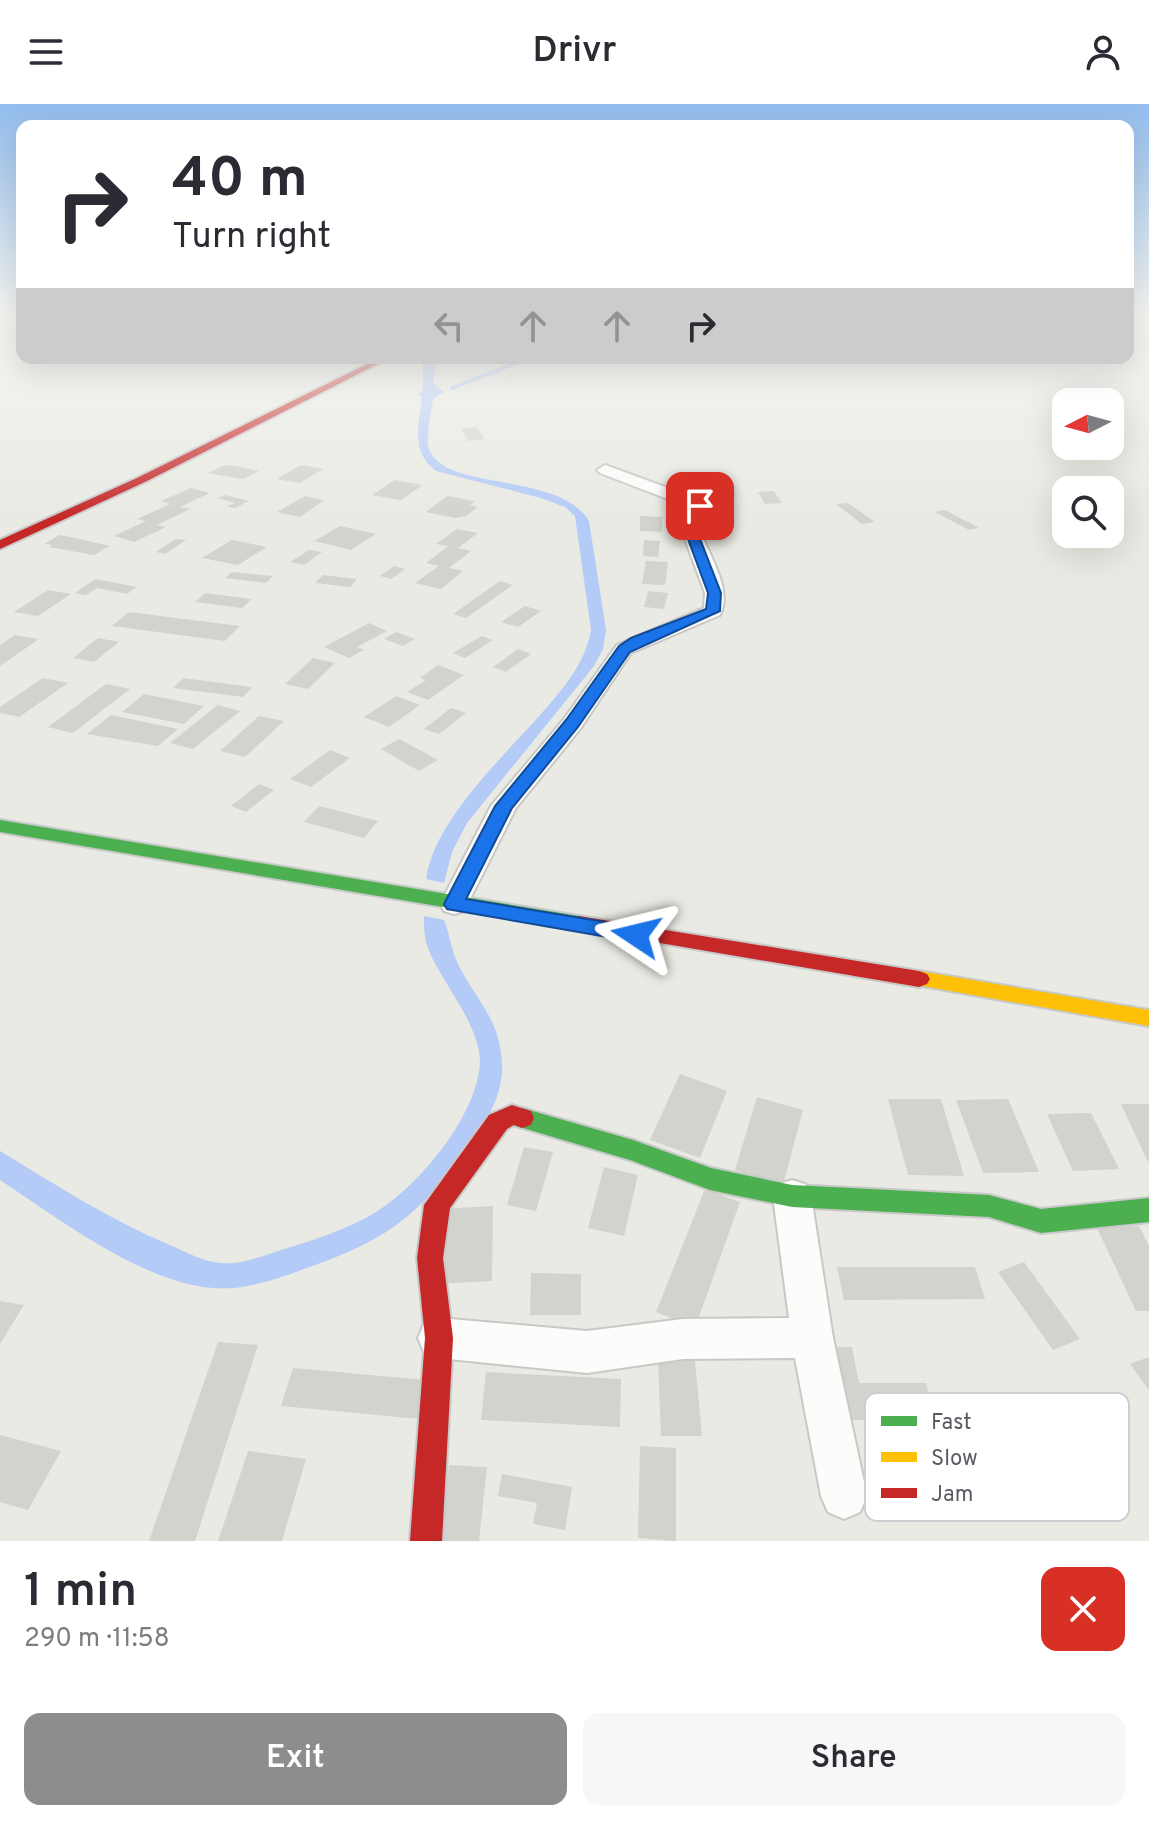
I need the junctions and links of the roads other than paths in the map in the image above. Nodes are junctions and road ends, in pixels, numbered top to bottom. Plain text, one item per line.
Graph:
1 (334, 384) edge
2 (605, 470) dead end
3 (0, 545) edge
4 (0, 826) edge
5 (454, 904) junction
6 (1149, 1018) edge
7 (792, 1196) junction
8 (1149, 1210) edge
9 (439, 1338) junction
10 (812, 1338) junction
11 (844, 1496) dead end
12 (426, 1541) edge

1 - 3 main road
2 - 5 street
4 - 5 main road
5 - 6 main road
7 - 8 main road
7 - 9 main road
7 - 10 street
9 - 10 street
9 - 12 main road
10 - 11 street

